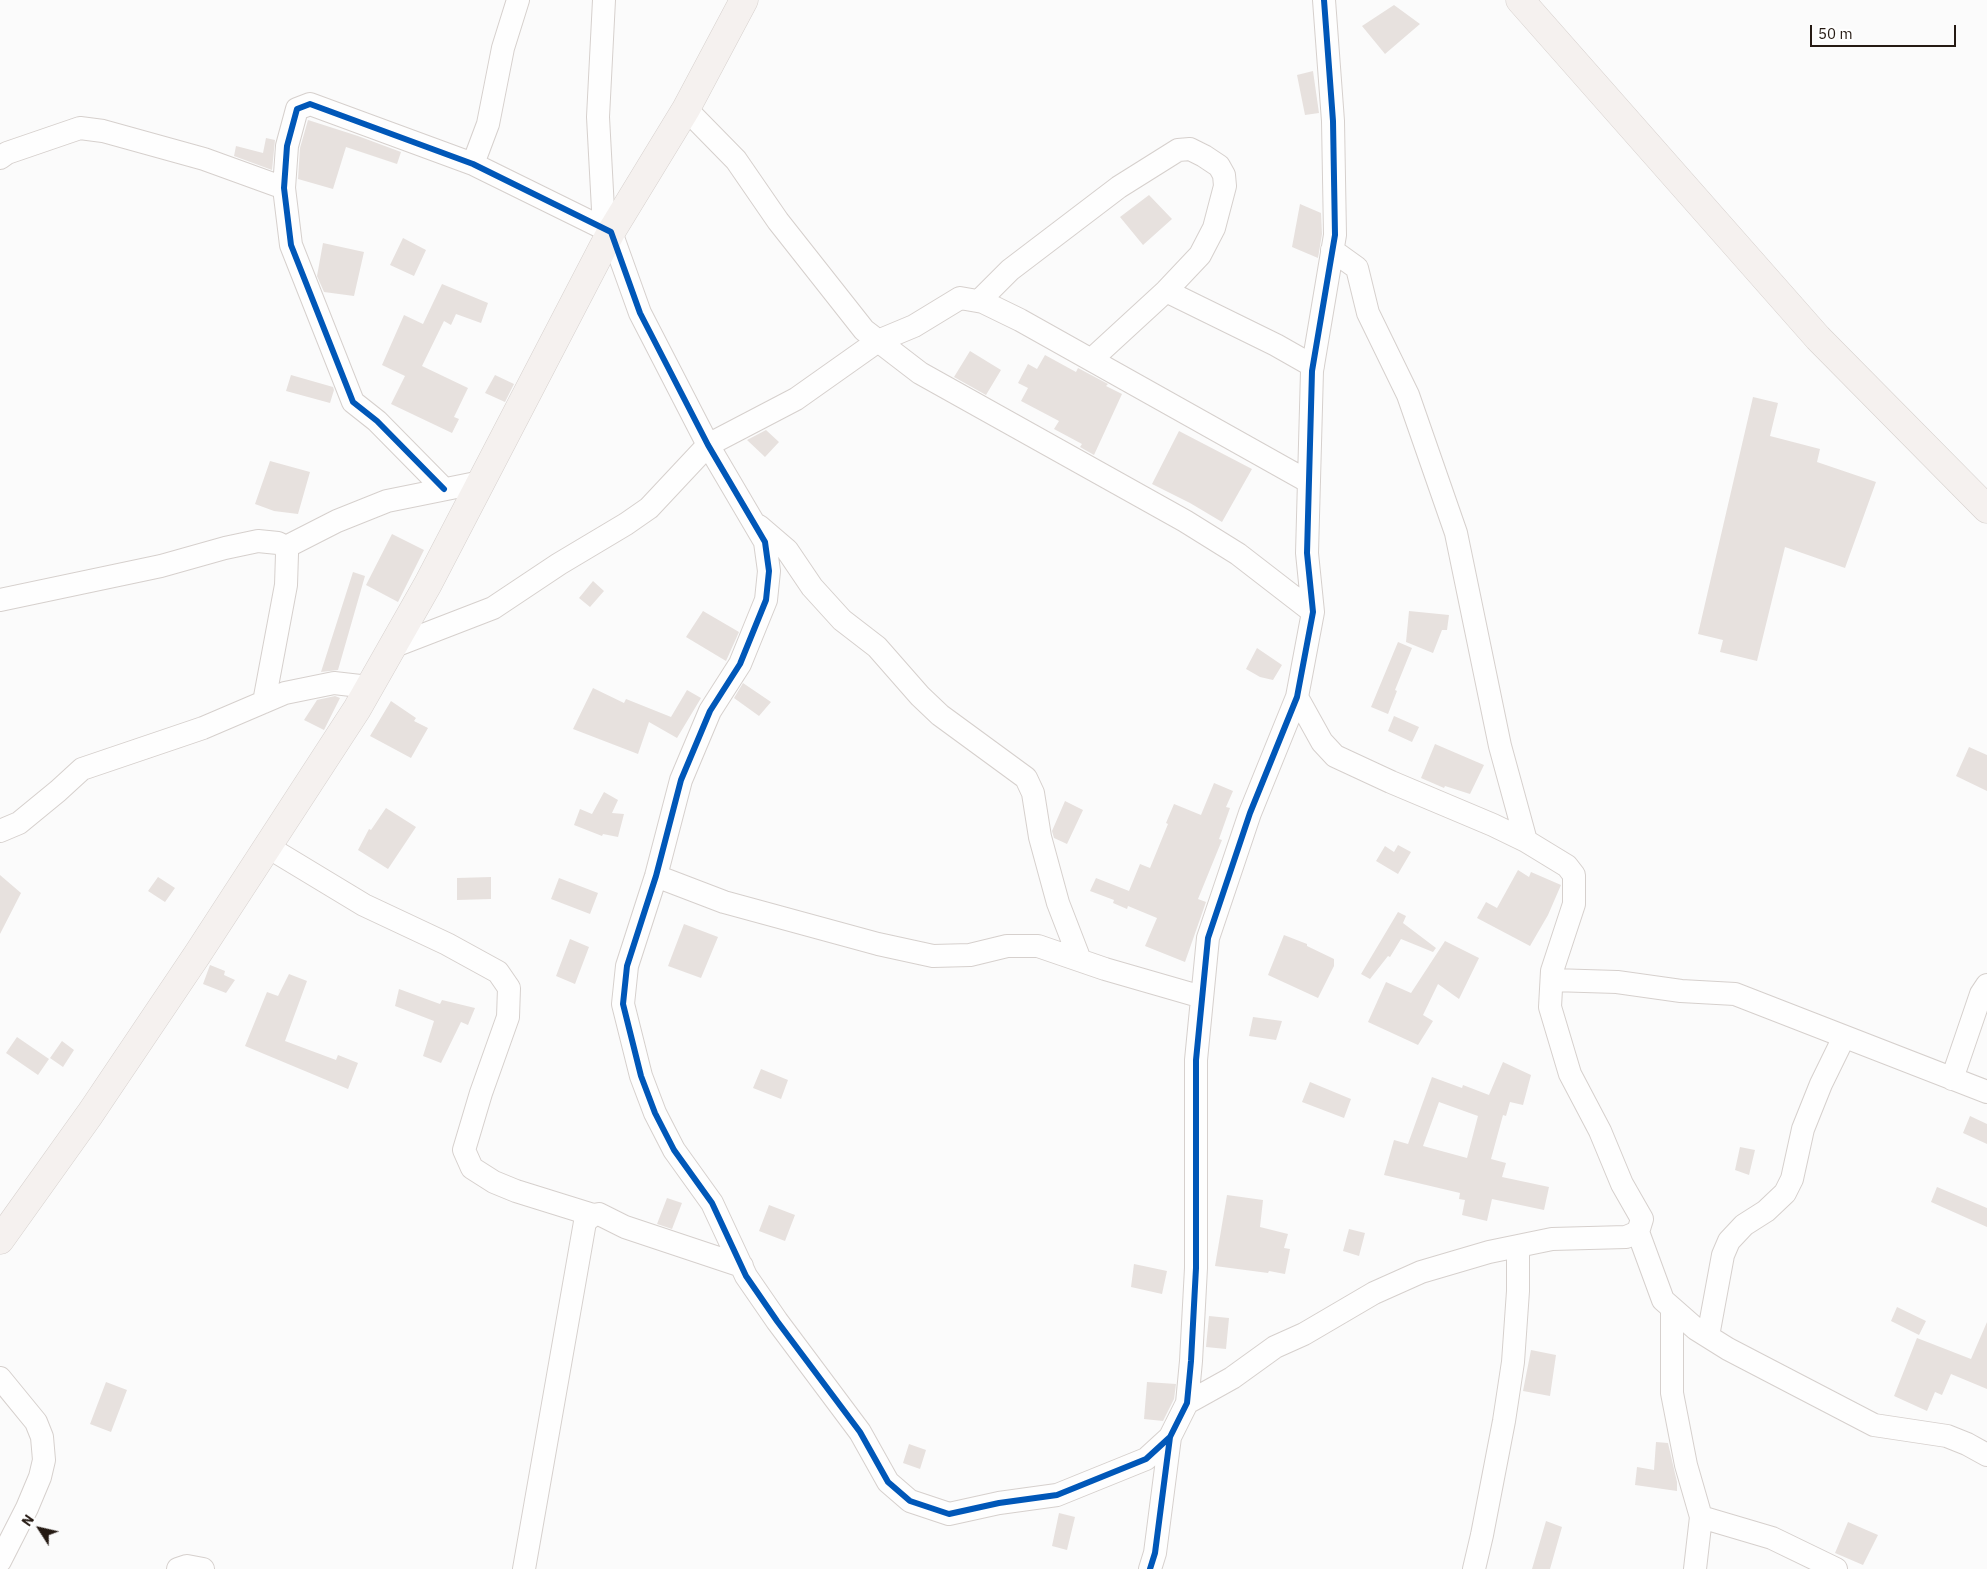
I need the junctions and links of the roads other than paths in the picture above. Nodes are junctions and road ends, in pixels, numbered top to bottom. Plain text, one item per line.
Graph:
1 (518, 0) edge
2 (604, 0) edge
3 (744, 0) edge
4 (1324, 0) edge
5 (1520, 0) edge
6 (686, 109) junction
7 (0, 158) edge
8 (472, 164) junction
9 (284, 188) junction
10 (608, 230) junction
11 (1332, 250) junction
12 (1166, 291) junction
13 (979, 301) junction
14 (878, 341) junction
15 (1092, 359) junction
16 (1313, 366) junction
17 (708, 445) junction
18 (481, 482) junction
19 (1309, 482) junction
20 (444, 489) junction
21 (1987, 509) edge
22 (753, 522) junction
23 (286, 547) junction
24 (0, 600) edge
25 (1313, 612) junction
26 (392, 647) junction
27 (370, 687) junction
28 (1297, 696) junction
29 (264, 702) junction
30 (0, 831) edge
31 (1526, 841) junction
32 (268, 847) junction
33 (656, 876) junction
34 (1080, 960) junction
35 (1552, 980) junction
36 (1987, 984) edge
37 (1202, 997) junction
38 (1844, 1037) junction
39 (1952, 1079) junction
40 (1987, 1092) edge
41 (593, 1215) junction
42 (1638, 1232) junction
43 (0, 1240) edge
44 (1518, 1246) junction
45 (742, 1266) junction
46 (1672, 1308) junction
47 (1708, 1336) junction
48 (0, 1378) edge
49 (1187, 1403) junction
50 (1170, 1436) junction
51 (1987, 1455) edge
52 (1701, 1517) junction
53 (0, 1560) edge
54 (0, 1568) edge
55 (178, 1569) edge
56 (203, 1569) edge
57 (524, 1569) edge
58 (1150, 1569) edge
59 (1474, 1569) edge
60 (1695, 1569) edge
61 (1836, 1569) edge

1 - 8 street
2 - 10 street
3 - 6 street
4 - 11 street
5 - 21 street
6 - 10 street
6 - 14 street
7 - 9 street
8 - 9 street
8 - 10 street
9 - 20 street
10 - 17 street
10 - 18 street
11 - 16 street
11 - 31 street
12 - 13 street
12 - 15 street
12 - 16 street
13 - 14 street
13 - 15 street
14 - 17 street
14 - 25 street
15 - 19 street
16 - 19 street
17 - 22 street
17 - 26 street
18 - 20 street
18 - 26 street
19 - 25 street
20 - 23 street
22 - 33 street
22 - 34 street
23 - 24 street
23 - 29 street
25 - 28 street
26 - 27 street
27 - 29 street
27 - 32 street
28 - 31 street
28 - 37 street
29 - 30 street
31 - 35 street
32 - 41 street
32 - 43 street
33 - 34 street
33 - 45 street
34 - 37 street
35 - 38 street
35 - 42 street
36 - 39 street
37 - 49 street
38 - 39 street
38 - 47 street
39 - 40 street
41 - 45 street
41 - 57 street
42 - 44 street
42 - 46 street
44 - 49 street
44 - 59 street
45 - 50 street
46 - 47 street
46 - 52 street
47 - 51 street
48 - 53 street
49 - 50 street
50 - 58 street
52 - 60 street
52 - 61 street
53 - 54 street
55 - 56 street

